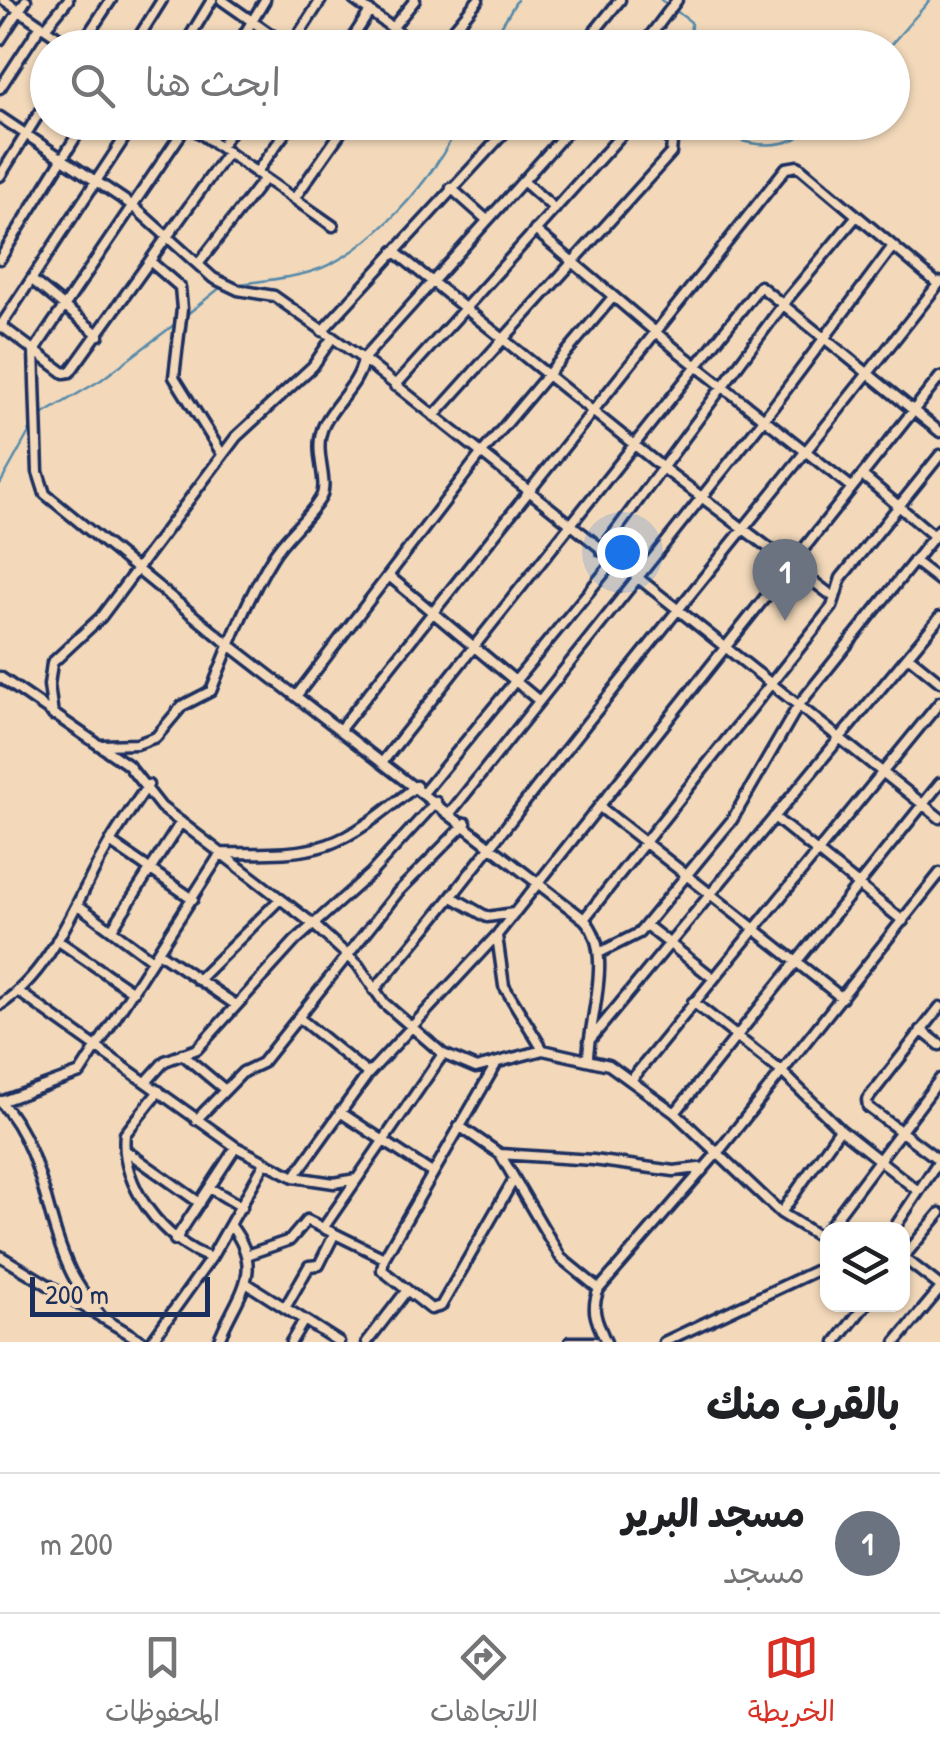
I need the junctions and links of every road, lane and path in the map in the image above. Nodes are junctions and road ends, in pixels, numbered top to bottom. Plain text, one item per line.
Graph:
1 (4, 0) edge
2 (26, 0) edge
3 (68, 0) edge
4 (111, 0) edge
5 (162, 0) edge
6 (212, 0) edge
7 (222, 0) edge
8 (265, 0) edge
9 (322, 0) edge
10 (415, 0) edge
11 (478, 0) edge
12 (620, 0) edge
13 (677, 0) edge
14 (358, 1) edge
15 (20, 10) junction
16 (370, 12) junction
17 (252, 21) junction
18 (43, 26) junction
19 (393, 28) junction
20 (40, 30) edge
21 (49, 30) edge
22 (89, 30) edge
23 (143, 30) edge
24 (193, 30) edge
25 (247, 30) edge
26 (265, 30) edge
27 (302, 30) edge
28 (358, 30) edge
29 (396, 30) edge
30 (453, 30) edge
31 (595, 30) edge
32 (655, 30) edge
33 (0, 40) edge
34 (30, 45) edge
35 (0, 88) edge
36 (0, 117) edge
37 (30, 128) edge
38 (26, 134) junction
39 (30, 136) edge
40 (36, 140) edge
41 (74, 140) edge
42 (125, 140) edge
43 (176, 140) edge
44 (210, 140) edge
45 (229, 140) edge
46 (282, 140) edge
47 (335, 140) edge
48 (497, 140) edge
49 (560, 140) edge
50 (616, 140) edge
51 (670, 140) edge
52 (224, 150) junction
53 (63, 157) junction
54 (0, 176) edge
55 (260, 176) junction
56 (523, 181) junction
57 (98, 182) junction
58 (450, 188) junction
59 (294, 199) junction
60 (133, 206) junction
61 (554, 209) junction
62 (855, 218) junction
63 (487, 220) junction
64 (333, 226) dead end
65 (535, 230) junction
66 (171, 236) junction
67 (891, 249) junction
68 (394, 251) junction
69 (0, 258) edge
70 (152, 263) junction
71 (199, 264) junction
72 (575, 264) junction
73 (32, 280) junction
74 (430, 282) junction
75 (939, 283) edge
76 (614, 297) junction
77 (784, 304) junction
78 (65, 307) junction
79 (463, 309) junction
80 (0, 326) edge
81 (322, 332) junction
82 (655, 332) junction
83 (99, 335) junction
84 (825, 337) junction
85 (332, 338) junction
86 (502, 340) junction
87 (34, 351) junction
88 (363, 359) junction
89 (697, 366) junction
90 (549, 374) junction
91 (870, 374) junction
92 (940, 377) edge
93 (396, 386) junction
94 (722, 386) junction
95 (592, 409) junction
96 (914, 410) junction
97 (434, 416) junction
98 (764, 419) junction
99 (940, 432) edge
100 (635, 445) junction
101 (808, 453) junction
102 (222, 454) junction
103 (481, 454) junction
104 (940, 455) edge
105 (663, 468) junction
106 (862, 475) junction
107 (851, 488) junction
108 (526, 490) junction
109 (700, 497) junction
110 (900, 508) junction
111 (570, 525) junction
112 (744, 530) junction
113 (937, 533) edge
114 (600, 551) junction
115 (614, 561) junction
116 (914, 561) junction
117 (789, 564) junction
118 (136, 566) junction
119 (389, 576) junction
120 (636, 578) junction
121 (940, 581) edge
122 (835, 598) junction
123 (430, 610) junction
124 (678, 612) junction
125 (940, 617) edge
126 (227, 644) junction
127 (473, 646) junction
128 (724, 648) junction
129 (908, 656) junction
130 (0, 677) edge
131 (515, 680) junction
132 (771, 682) junction
133 (940, 682) edge
134 (297, 695) junction
135 (538, 700) junction
136 (940, 702) edge
137 (798, 706) junction
138 (53, 715) junction
139 (342, 728) junction
140 (839, 739) junction
141 (98, 745) junction
142 (384, 760) junction
143 (879, 772) junction
144 (940, 783) edge
145 (148, 785) junction
146 (420, 789) junction
147 (436, 802) junction
148 (922, 804) junction
149 (600, 807) junction
150 (451, 812) junction
151 (774, 817) junction
152 (940, 818) edge
153 (181, 822) junction
154 (466, 823) junction
155 (110, 842) junction
156 (646, 843) junction
157 (493, 845) junction
158 (815, 850) junction
159 (222, 853) junction
160 (151, 868) junction
161 (940, 873) edge
162 (686, 875) junction
163 (538, 883) junction
164 (858, 884) junction
165 (712, 894) junction
166 (454, 898) junction
167 (193, 899) junction
168 (280, 899) junction
169 (78, 905) junction
170 (514, 913) junction
171 (584, 918) junction
172 (903, 921) junction
173 (313, 924) junction
174 (646, 924) junction
175 (752, 928) junction
176 (112, 929) junction
177 (497, 934) junction
178 (57, 940) junction
179 (670, 944) junction
180 (346, 954) junction
181 (599, 954) junction
182 (155, 956) junction
183 (796, 963) junction
184 (713, 978) junction
185 (198, 980) junction
186 (374, 990) junction
187 (19, 992) junction
188 (133, 992) junction
189 (842, 998) junction
190 (693, 1002) junction
191 (0, 1005) edge
192 (236, 1005) junction
193 (940, 1007) edge
194 (298, 1017) junction
195 (411, 1027) junction
196 (921, 1030) junction
197 (736, 1036) junction
198 (589, 1041) junction
199 (940, 1045) edge
200 (98, 1049) junction
201 (543, 1050) junction
202 (182, 1054) junction
203 (444, 1054) junction
204 (588, 1058) junction
205 (495, 1066) junction
206 (782, 1072) junction
207 (368, 1074) junction
208 (940, 1078) edge
209 (632, 1079) junction
210 (146, 1081) junction
211 (224, 1089) junction
212 (158, 1090) junction
213 (0, 1102) edge
214 (340, 1112) junction
215 (676, 1113) junction
216 (196, 1120) junction
217 (460, 1126) junction
218 (840, 1129) junction
219 (900, 1132) junction
220 (386, 1144) junction
221 (236, 1147) junction
222 (124, 1150) junction
223 (718, 1151) junction
224 (500, 1154) junction
225 (940, 1159) edge
226 (877, 1160) junction
227 (266, 1163) junction
228 (701, 1168) junction
229 (432, 1174) junction
230 (294, 1177) junction
231 (356, 1179) junction
232 (514, 1179) junction
233 (210, 1188) junction
234 (918, 1191) junction
235 (200, 1204) junction
236 (242, 1207) junction
237 (781, 1213) junction
238 (940, 1213) edge
239 (836, 1222) edge
240 (898, 1222) edge
241 (231, 1226) junction
242 (324, 1227) junction
243 (334, 1234) junction
244 (820, 1237) edge
245 (175, 1240) junction
246 (910, 1250) edge
247 (249, 1254) junction
248 (0, 1256) edge
249 (211, 1258) junction
250 (384, 1258) junction
251 (910, 1264) edge
252 (820, 1268) edge
253 (246, 1282) junction
254 (940, 1287) edge
255 (599, 1289) junction
256 (407, 1290) junction
257 (285, 1308) junction
258 (860, 1312) edge
259 (102, 1318) junction
260 (304, 1320) junction
261 (143, 1342) edge
262 (151, 1342) edge
263 (218, 1342) edge
264 (291, 1342) edge
265 (338, 1342) edge
266 (367, 1342) edge
267 (570, 1342) edge
268 (595, 1342) edge
269 (606, 1342) edge
270 (664, 1342) edge
271 (836, 1342) edge
272 (896, 1342) edge

1 - 15 street
2 - 15 street
3 - 18 street
4 - 22 street
5 - 23 street
6 - 24 street
7 - 17 street
8 - 17 street
9 - 27 street
10 - 19 street
11 - 30 street
12 - 31 street
13 - 32 street
14 - 16 street
15 - 18 street
15 - 33 street
16 - 19 street
16 - 28 street
17 - 25 street
17 - 26 street
18 - 20 street
18 - 21 street
19 - 29 street
34 - 35 street
36 - 38 street
37 - 38 street
38 - 39 street
38 - 54 street
40 - 53 street
41 - 53 street
42 - 57 street
43 - 60 street
44 - 52 street
45 - 52 street
46 - 55 street
47 - 59 street
48 - 58 street
49 - 56 street
50 - 61 street
51 - 72 street
52 - 55 street
52 - 66 street
53 - 57 street
53 - 69 street
55 - 59 street
55 - 71 street
56 - 61 street
56 - 63 street
57 - 60 street
57 - 73 street
58 - 63 street
58 - 68 street
59 - 64 street
60 - 66 street
60 - 78 street
61 - 65 street
62 - 67 street
62 - 77 street
62 - 82 street
63 - 74 street
65 - 72 street
65 - 79 street
66 - 70 street
66 - 71 street
67 - 75 street
67 - 84 street
68 - 74 street
68 - 81 street
70 - 83 street
70 - 102 street
71 - 81 street
72 - 76 street
72 - 86 street
73 - 78 street
73 - 80 street
74 - 79 street
74 - 88 street
75 - 91 street
76 - 82 street
76 - 90 street
77 - 84 street
77 - 89 street
77 - 94 street
78 - 83 street
78 - 87 street
79 - 86 street
79 - 93 street
80 - 87 street
81 - 85 street
82 - 89 street
82 - 95 street
83 - 87 street
84 - 91 street
84 - 98 street
85 - 88 street
85 - 102 street
86 - 90 street
86 - 97 street
87 - 118 street
88 - 93 street
88 - 126 street
89 - 94 street
89 - 100 street
90 - 95 street
90 - 103 street
91 - 96 street
91 - 101 street
92 - 96 street
93 - 97 street
94 - 98 street
94 - 105 street
95 - 100 street
95 - 108 street
96 - 99 street
96 - 106 street
97 - 103 street
98 - 101 street
98 - 109 street
100 - 105 street
100 - 111 street
101 - 107 street
101 - 112 street
102 - 118 street
103 - 108 street
103 - 119 street
104 - 110 street
105 - 109 street
105 - 114 street
106 - 107 street
106 - 110 street
107 - 117 street
108 - 111 street
108 - 123 street
109 - 112 street
109 - 120 street
110 - 113 street
110 - 122 street
111 - 114 street
111 - 127 street
112 - 117 street
112 - 124 street
113 - 116 street
114 - 115 street
115 - 120 street
115 - 131 street
116 - 121 street
116 - 137 street
117 - 122 street
117 - 128 street
118 - 126 street
118 - 138 street
119 - 123 street
119 - 134 street
120 - 124 street
120 - 135 street
122 - 132 street
123 - 127 street
123 - 139 street
124 - 128 street
124 - 157 street
125 - 129 street
126 - 134 street
126 - 141 street
127 - 131 street
127 - 142 street
128 - 132 street
128 - 149 street
129 - 133 street
129 - 140 street
130 - 138 street
131 - 135 street
131 - 146 street
132 - 137 street
132 - 156 street
134 - 139 street
135 - 150 street
136 - 143 street
137 - 140 street
137 - 162 street
138 - 141 street
139 - 142 street
140 - 143 street
140 - 151 street
141 - 145 street
142 - 146 street
143 - 148 street
143 - 158 street
144 - 148 street
145 - 153 street
145 - 155 street
146 - 147 street
146 - 159 street
147 - 150 street
147 - 173 street
148 - 152 street
148 - 164 street
149 - 156 street
149 - 163 street
150 - 154 street
151 - 158 street
151 - 165 street
153 - 159 street
153 - 160 street
154 - 157 street
154 - 180 street
155 - 160 street
155 - 169 street
156 - 162 street
156 - 171 street
157 - 163 street
157 - 166 street
158 - 164 street
158 - 175 street
159 - 167 street
159 - 168 street
160 - 167 street
160 - 176 street
161 - 172 street
162 - 165 street
162 - 174 street
163 - 170 street
163 - 171 street
164 - 172 street
164 - 183 street
165 - 175 street
165 - 179 street
166 - 170 street
166 - 186 street
167 - 182 street
168 - 173 street
168 - 185 street
169 - 176 street
169 - 178 street
170 - 177 street
171 - 181 street
172 - 189 street
173 - 180 street
173 - 192 street
174 - 179 street
174 - 181 street
175 - 183 street
175 - 184 street
176 - 182 street
177 - 195 street
177 - 201 street
178 - 187 street
178 - 188 street
179 - 184 street
179 - 198 street
180 - 186 street
180 - 194 street
181 - 198 street
182 - 185 street
182 - 188 street
183 - 189 street
183 - 197 street
184 - 190 street
185 - 192 street
186 - 195 street
187 - 191 street
187 - 200 street
188 - 200 street
189 - 206 street
190 - 197 street
190 - 209 street
192 - 202 street
193 - 196 street
194 - 207 street
194 - 211 street
195 - 203 street
195 - 207 street
196 - 199 street
196 - 219 street
197 - 206 street
197 - 215 street
198 - 204 street
200 - 210 street
200 - 213 street
201 - 204 street
201 - 205 street
202 - 210 street
202 - 211 street
203 - 205 street
203 - 220 street
204 - 209 street
205 - 217 street
206 - 218 street
206 - 223 street
207 - 214 street
208 - 219 street
209 - 215 street
210 - 212 street
211 - 216 street
212 - 216 street
212 - 222 street
213 - 259 street
214 - 220 street
214 - 230 street
215 - 223 street
216 - 221 street
217 - 224 street
217 - 229 street
218 - 226 street
218 - 237 street
219 - 225 street
219 - 226 street
220 - 229 street
220 - 231 street
221 - 227 street
221 - 233 street
222 - 235 street
222 - 245 street
223 - 228 street
223 - 237 street
224 - 228 street
224 - 232 street
225 - 234 street
226 - 234 street
226 - 239 street
227 - 230 street
227 - 236 street
228 - 255 street
229 - 250 street
230 - 231 street
231 - 242 street
232 - 255 street
232 - 256 street
233 - 235 street
233 - 236 street
234 - 240 street
235 - 245 street
236 - 241 street
237 - 244 street
238 - 246 street
241 - 247 street
241 - 249 street
242 - 243 street
242 - 247 street
243 - 250 street
243 - 257 street
245 - 249 street
247 - 253 street
248 - 259 street
249 - 262 street
250 - 256 street
251 - 254 street
252 - 270 street
253 - 257 street
253 - 263 street
254 - 272 street
255 - 269 street
256 - 266 street
257 - 260 street
258 - 271 street
259 - 261 street
260 - 264 street
260 - 265 street
267 - 268 street

